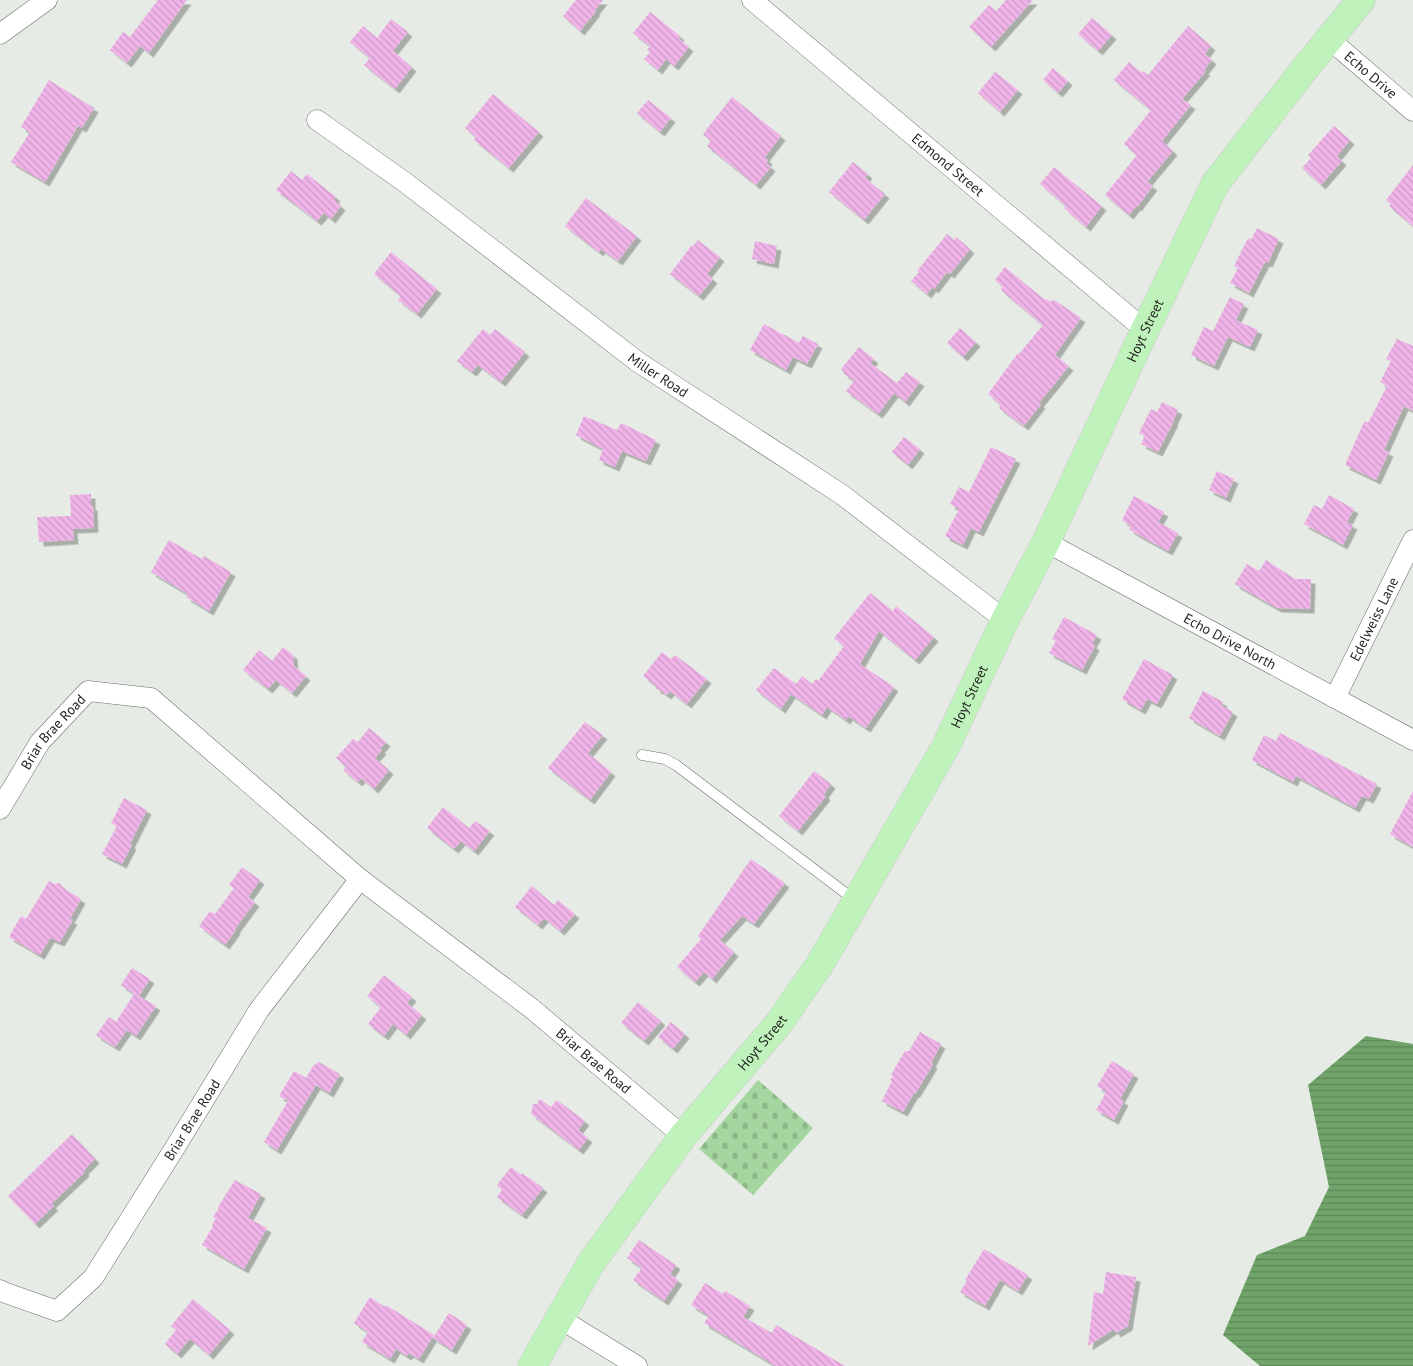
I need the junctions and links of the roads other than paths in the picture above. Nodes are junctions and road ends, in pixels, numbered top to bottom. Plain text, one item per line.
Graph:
1 (47, 0) edge
2 (752, 0) edge
3 (1361, 0) edge
4 (0, 34) edge
5 (1329, 39) junction
6 (1413, 111) edge
7 (317, 120) dead end
8 (1145, 330) junction
9 (1413, 540) edge
10 (1046, 542) junction
11 (1005, 620) junction
12 (1335, 698) junction
13 (1413, 740) edge
14 (642, 755) dead end
15 (0, 810) edge
16 (360, 879) junction
17 (856, 901) junction
18 (683, 1136) junction
19 (0, 1290) edge
20 (559, 1318) junction
21 (532, 1366) edge
22 (637, 1366) edge

1 - 4 street
2 - 8 street, Edmond Street
3 - 5 main road, Hoyt Street
5 - 6 street, Echo Drive
5 - 8 main road, Hoyt Street
7 - 11 street, Miller Road
8 - 10 main road, Hoyt Street
9 - 12 street, Edelweiss Lane
10 - 11 main road, Hoyt Street
10 - 12 street, Echo Drive North
11 - 17 main road, Hoyt Street
12 - 13 street, Echo Drive North
14 - 17 lane
15 - 16 street, Briar Brae Road
16 - 18 street, Briar Brae Road
16 - 19 street, Briar Brae Road
17 - 18 main road, Hoyt Street
18 - 20 main road, Hoyt Street
20 - 21 main road, Hoyt Street
20 - 22 street

